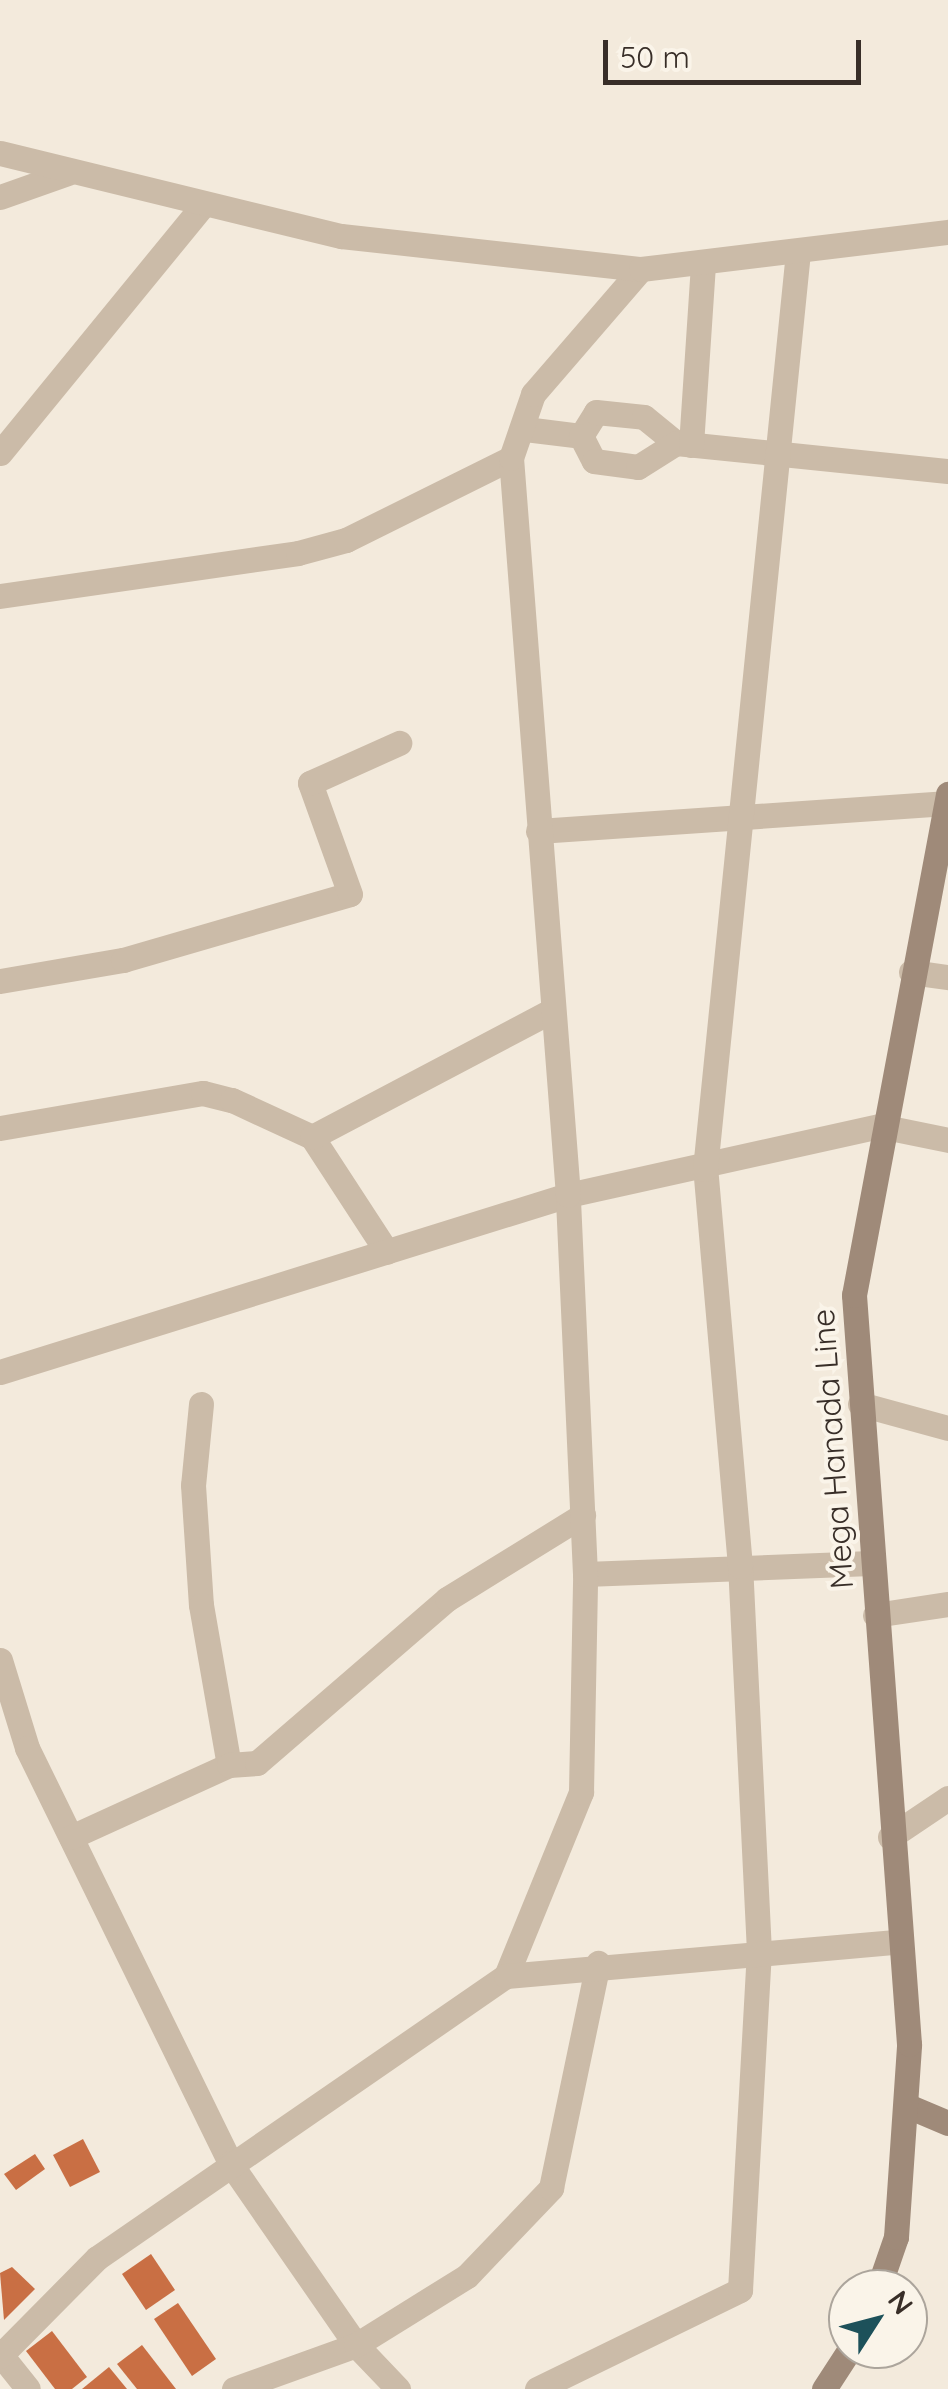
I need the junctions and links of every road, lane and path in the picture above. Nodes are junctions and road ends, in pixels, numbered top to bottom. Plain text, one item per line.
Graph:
1 (0, 154) edge
2 (68, 173) junction
3 (0, 198) edge
4 (204, 204) junction
5 (948, 232) edge
6 (798, 252) junction
7 (704, 262) junction
8 (641, 268) junction
9 (524, 429) junction
10 (581, 436) junction
11 (683, 444) junction
12 (0, 452) edge
13 (782, 455) junction
14 (511, 458) junction
15 (948, 471) edge
16 (0, 596) edge
17 (399, 743) dead end
18 (948, 800) edge
19 (744, 818) junction
20 (538, 831) junction
21 (912, 972) junction
22 (948, 977) edge
23 (0, 981) edge
24 (553, 1010) junction
25 (880, 1126) junction
26 (0, 1128) edge
27 (312, 1137) junction
28 (948, 1140) edge
29 (705, 1169) junction
30 (568, 1195) junction
31 (387, 1252) junction
32 (0, 1372) edge
33 (200, 1404) dead end
34 (860, 1404) junction
35 (948, 1428) edge
36 (582, 1515) junction
37 (871, 1562) junction
38 (740, 1566) junction
39 (585, 1574) junction
40 (948, 1604) edge
41 (875, 1616) junction
42 (0, 1660) edge
43 (229, 1765) junction
44 (948, 1798) edge
45 (890, 1837) junction
46 (70, 1838) junction
47 (896, 1942) junction
48 (759, 1952) junction
49 (598, 1964) junction
50 (506, 1976) junction
51 (910, 2107) junction
52 (948, 2123) edge
53 (230, 2163) junction
54 (885, 2269) edge
55 (356, 2345) junction
56 (0, 2355) edge
57 (28, 2389) edge
58 (234, 2389) edge
59 (398, 2389) edge
60 (537, 2389) edge

1 - 2 street
2 - 3 street
2 - 4 street
4 - 8 street
4 - 12 street
5 - 6 street
6 - 7 street
6 - 13 street
7 - 8 street
7 - 11 street
8 - 9 street
9 - 10 street
9 - 14 street
10 - 11 street
10 - 11 street
11 - 13 street
13 - 15 street
13 - 19 street
14 - 16 street
14 - 20 street
17 - 23 street
18 - 19 street
18 - 21 main road, Mega Hanada Line
19 - 20 street
19 - 29 street
20 - 24 street
21 - 22 street
21 - 25 main road, Mega Hanada Line
24 - 27 street
24 - 30 street
25 - 28 street
25 - 29 street
25 - 34 main road, Mega Hanada Line
26 - 27 street
27 - 31 street
29 - 30 street
29 - 38 street
30 - 31 street
30 - 36 street
31 - 32 street
33 - 43 street
34 - 35 street
34 - 37 main road, Mega Hanada Line
36 - 39 street
36 - 43 street
37 - 38 street
37 - 41 main road, Mega Hanada Line
38 - 39 street
38 - 48 street
39 - 50 street
40 - 41 street
41 - 45 main road, Mega Hanada Line
42 - 46 street
43 - 46 street
44 - 45 street
45 - 47 main road, Mega Hanada Line
46 - 53 street
47 - 48 street
47 - 51 main road, Mega Hanada Line
48 - 49 street
48 - 60 street
49 - 50 street
49 - 55 street
50 - 53 street
51 - 52 main road
51 - 54 main road, Mega Hanada Line
53 - 55 street
53 - 56 street
55 - 58 street
55 - 59 street
56 - 57 street

